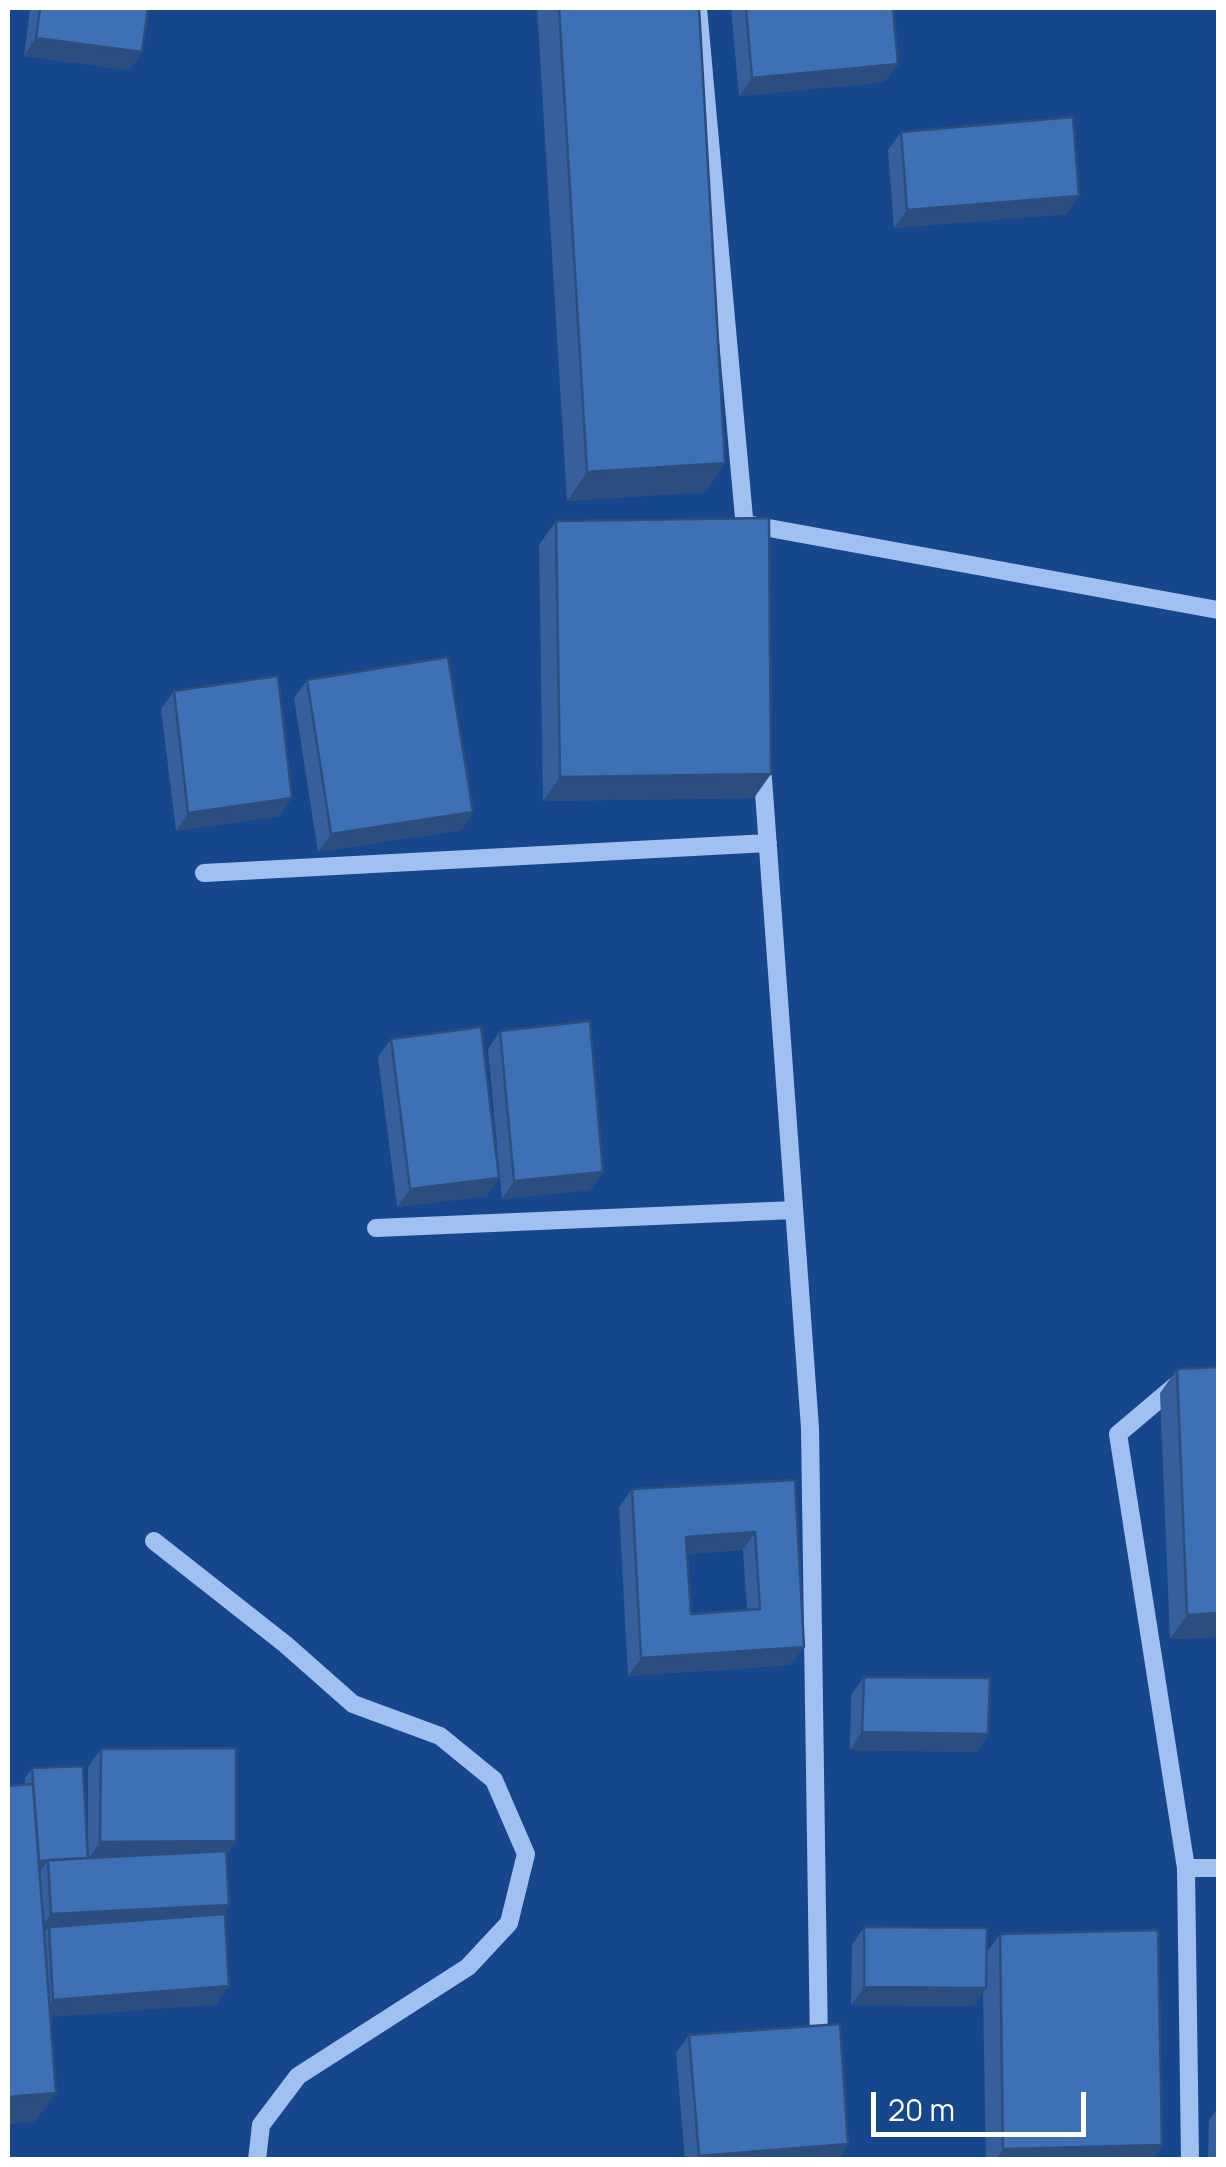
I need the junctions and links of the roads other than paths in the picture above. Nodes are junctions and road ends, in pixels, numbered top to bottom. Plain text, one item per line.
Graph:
1 (698, 8) edge
2 (745, 524) junction
3 (748, 564) edge
4 (1218, 610) edge
5 (761, 744) edge
6 (768, 843) junction
7 (204, 873) dead end
8 (794, 1210) junction
9 (376, 1228) dead end
10 (1218, 1383) edge
11 (154, 1540) dead end
12 (1186, 1868) junction
13 (1218, 1868) edge
14 (819, 2061) edge
15 (257, 2160) edge
16 (1190, 2160) edge

1 - 2 street
2 - 3 street
2 - 4 street
5 - 6 street
6 - 7 street
6 - 8 street
8 - 9 street
8 - 14 street
10 - 12 street
11 - 15 street
12 - 13 street
12 - 16 street

